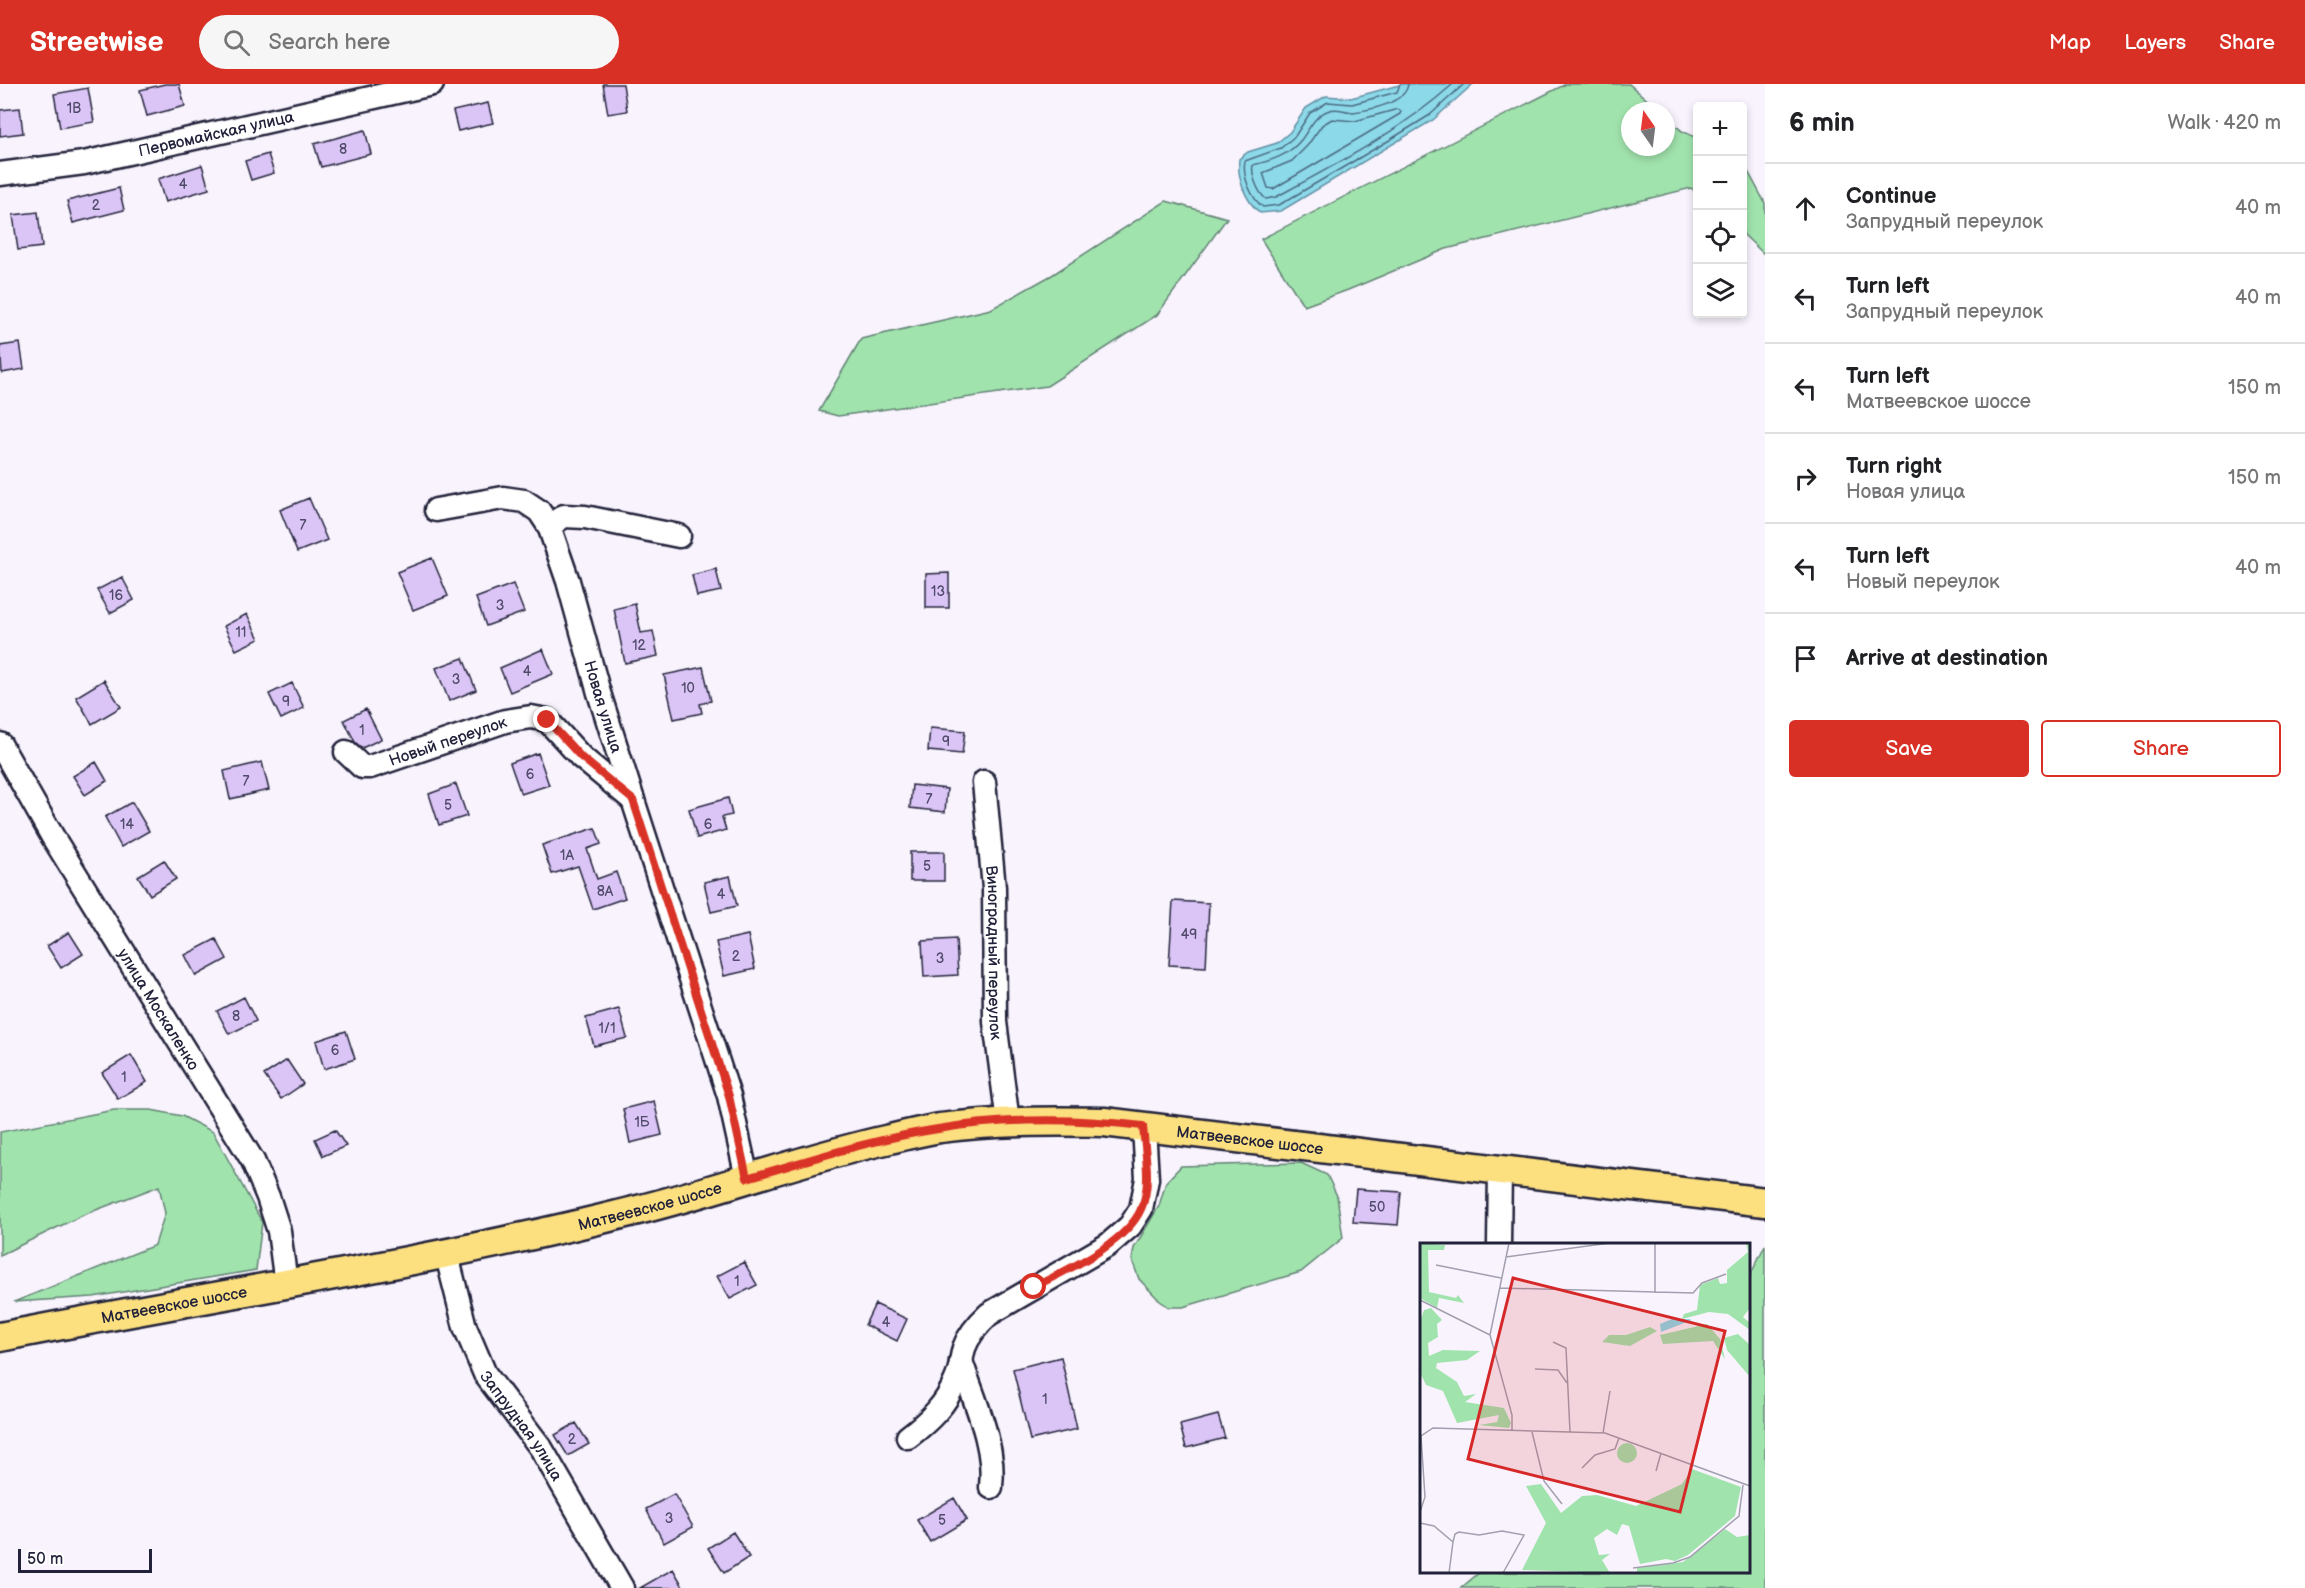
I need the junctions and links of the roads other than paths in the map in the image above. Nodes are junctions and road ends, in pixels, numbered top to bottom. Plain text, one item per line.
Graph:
1 (432, 84) edge
2 (0, 174) edge
3 (436, 510) dead end
4 (549, 526) junction
5 (679, 536) dead end
6 (0, 744) edge
7 (346, 752) dead end
8 (984, 782) dead end
9 (633, 800) junction
10 (1008, 1122) junction
11 (1143, 1126) junction
12 (1500, 1170) junction
13 (747, 1178) junction
14 (1765, 1202) edge
15 (1498, 1243) edge
16 (446, 1252) junction
17 (273, 1286) junction
18 (0, 1337) edge
19 (961, 1361) junction
20 (908, 1437) dead end
21 (991, 1487) dead end
22 (622, 1588) edge

1 - 2 street, Первомайская улица
3 - 4 street, Новая улица
4 - 5 street
4 - 9 street, Новая улица
6 - 17 street, улица Москаленко
7 - 9 street, Новый переулок
8 - 10 street, Виноградный переулок
9 - 13 street, Новая улица
10 - 11 main road, Матвеевское шоссе
10 - 13 main road, Матвеевское шоссе
11 - 12 main road, Матвеевское шоссе
11 - 19 street
12 - 14 main road, Матвеевское шоссе
12 - 15 street
13 - 16 main road, Матвеевское шоссе
16 - 17 main road, Матвеевское шоссе
16 - 22 street, Запрудная улица
17 - 18 main road, Матвеевское шоссе
19 - 20 street
19 - 21 street

